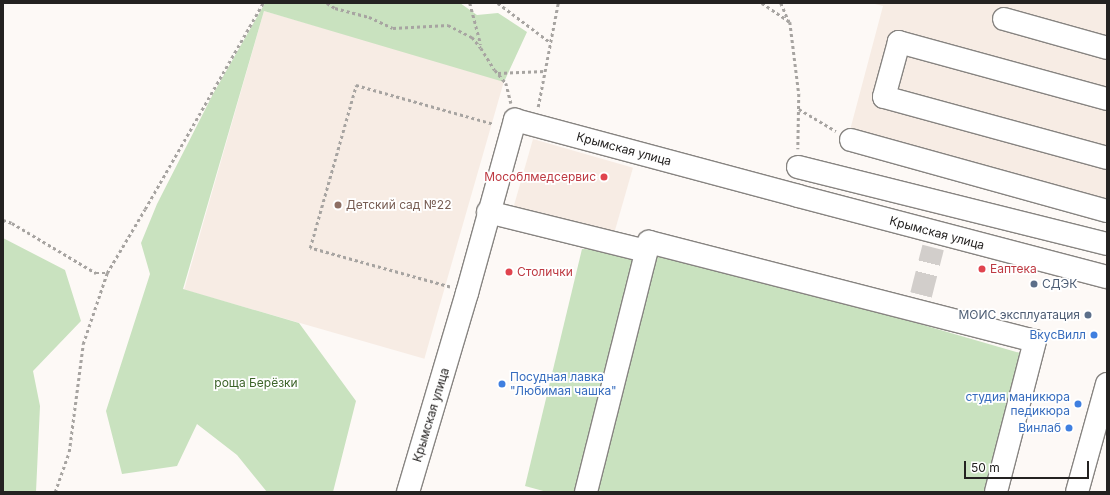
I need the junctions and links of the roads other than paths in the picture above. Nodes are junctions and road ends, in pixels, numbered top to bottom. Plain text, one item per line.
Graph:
1 (1004, 19) dead end
2 (1107, 48) edge
3 (1107, 98) edge
4 (851, 140) road end
5 (1107, 158) edge
6 (798, 166) road end
7 (1107, 210) edge
8 (488, 212) junction
9 (1107, 244) edge
10 (646, 251) junction
11 (1107, 277) edge
12 (1107, 384) edge
13 (408, 492) edge
14 (586, 492) edge
15 (996, 492) edge
16 (1077, 492) edge

1 - 2 street
3 - 5 street
4 - 7 street
6 - 9 street
8 - 10 street
8 - 11 street, Крымская улица
8 - 13 street, Крымская улица
10 - 14 street
10 - 15 street
12 - 16 street

